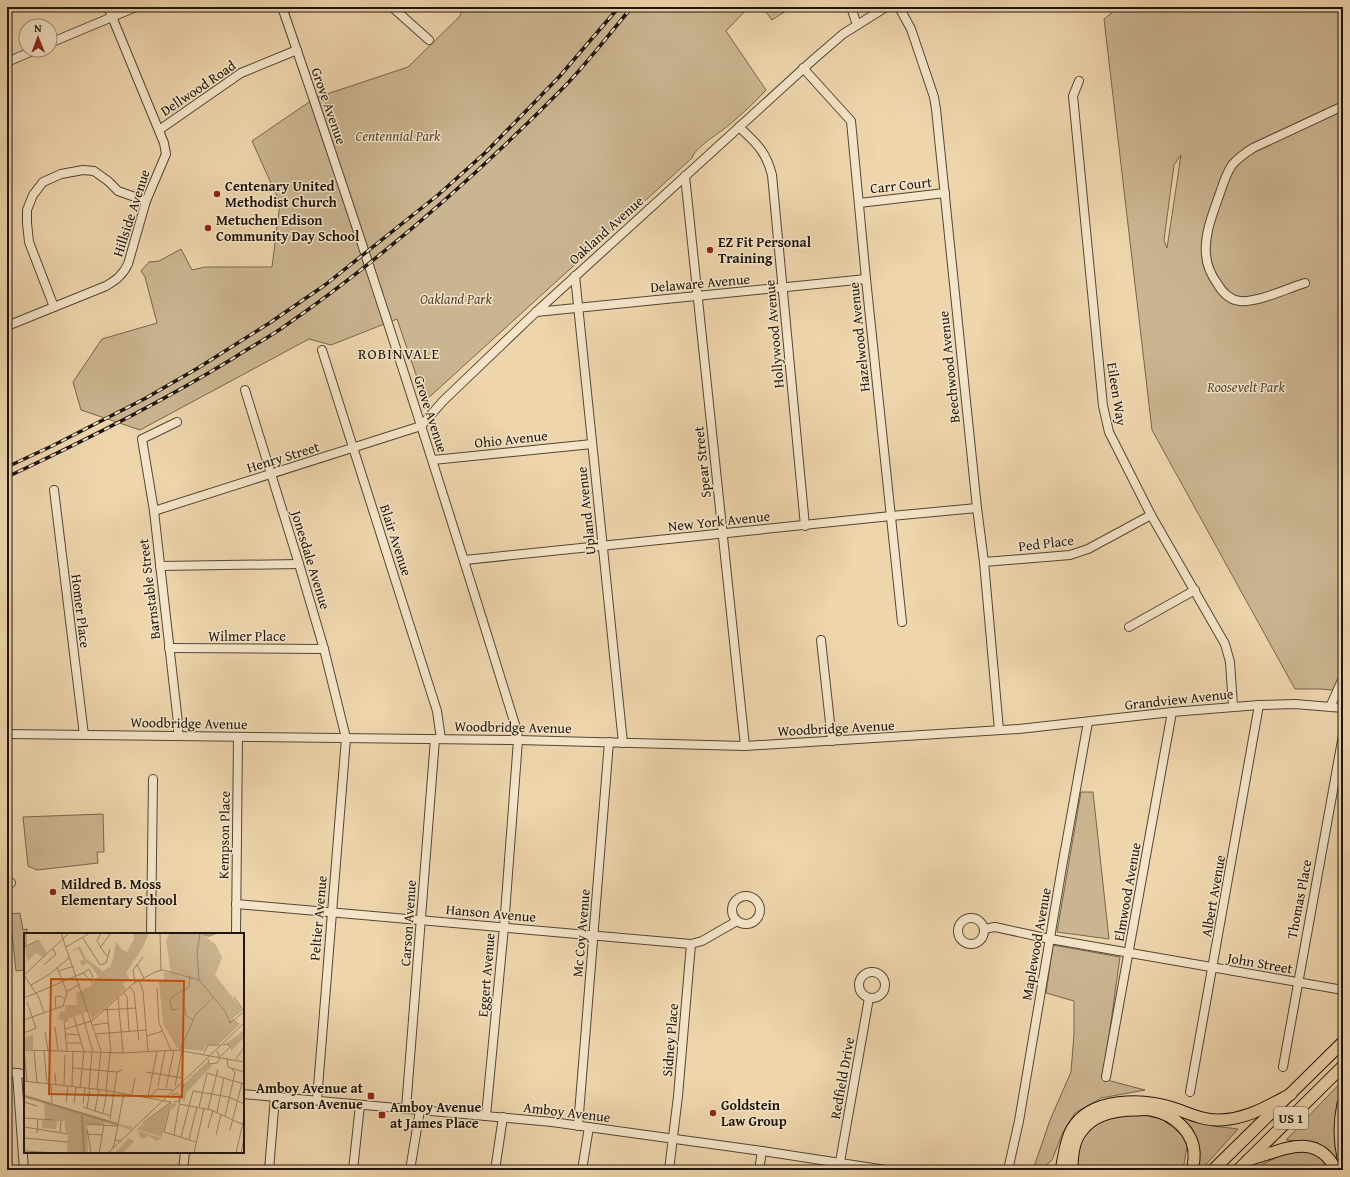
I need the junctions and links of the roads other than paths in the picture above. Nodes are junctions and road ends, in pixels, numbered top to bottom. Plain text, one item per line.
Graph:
1 (108, 7) edge
2 (136, 7) edge
3 (282, 7) edge
4 (851, 7) edge
5 (886, 7) edge
6 (899, 7) edge
7 (397, 9) edge
8 (112, 16) junction
9 (857, 25) junction
10 (58, 40) edge
11 (429, 40) dead end
12 (297, 50) junction
13 (18, 57) edge
14 (7, 62) edge
15 (803, 68) junction
16 (1079, 81) dead end
17 (1343, 106) edge
18 (739, 126) junction
19 (159, 130) junction
20 (685, 176) junction
21 (945, 193) junction
22 (146, 201) junction
23 (859, 202) junction
24 (575, 276) junction
25 (866, 279) junction
26 (1305, 283) dead end
27 (782, 288) junction
28 (698, 296) junction
29 (54, 307) junction
30 (578, 308) junction
31 (536, 312) junction
32 (7, 326) edge
33 (322, 350) dead end
34 (245, 390) dead end
35 (177, 422) dead end
36 (421, 426) junction
37 (592, 444) junction
38 (353, 449) junction
39 (433, 460) junction
40 (271, 474) junction
41 (54, 490) dead end
42 (977, 508) junction
43 (154, 511) junction
44 (1151, 515) junction
45 (891, 516) junction
46 (805, 526) junction
47 (722, 534) junction
48 (602, 546) junction
49 (465, 560) junction
50 (984, 562) junction
51 (299, 564) junction
52 (160, 566) junction
53 (1195, 590) junction
54 (902, 622) dead end
55 (1129, 627) dead end
56 (821, 640) dead end
57 (169, 648) junction
58 (324, 649) junction
59 (1343, 678) edge
60 (1259, 704) junction
61 (1233, 706) junction
62 (1330, 707) junction
63 (1343, 708) edge
64 (1172, 712) junction
65 (1088, 722) junction
66 (1019, 729) joint
67 (999, 730) junction
68 (7, 734) edge
69 (84, 735) junction
70 (1343, 735) edge
71 (178, 736) junction
72 (238, 737) junction
73 (346, 738) junction
74 (438, 739) junction
75 (518, 740) junction
76 (832, 741) junction
77 (609, 742) junction
78 (623, 743) junction
79 (745, 746) junction
80 (153, 779) dead end
81 (236, 904) junction
82 (331, 912) junction
83 (421, 920) junction
84 (737, 921) dead end
85 (504, 927) junction
86 (984, 929) dead end
87 (150, 933) edge
88 (236, 933) edge
89 (594, 935) junction
90 (1050, 939) junction
91 (692, 944) junction
92 (1129, 953) junction
93 (1214, 968) junction
94 (1297, 982) junction
95 (1343, 990) edge
96 (869, 998) dead end
97 (1343, 1042) edge
98 (1343, 1066) edge
99 (1283, 1067) dead end
100 (7, 1072) edge
101 (21, 1073) edge
102 (1106, 1077) dead end
103 (1190, 1092) dead end
104 (244, 1094) edge
105 (1291, 1094) junction
106 (275, 1097) junction
107 (316, 1100) junction
108 (1343, 1104) edge
109 (360, 1105) junction
110 (406, 1109) junction
111 (420, 1110) junction
112 (486, 1116) junction
113 (503, 1118) junction
114 (578, 1126) junction
115 (589, 1127) junction
116 (674, 1139) junction
117 (762, 1151) junction
118 (1065, 1151) junction
119 (185, 1153) edge
120 (1343, 1158) edge
121 (1248, 1160) junction
122 (840, 1162) junction
123 (1072, 1169) edge
124 (24, 1170) edge
125 (183, 1170) edge
126 (269, 1170) edge
127 (353, 1170) edge
128 (410, 1170) edge
129 (495, 1170) edge
130 (582, 1170) edge
131 (669, 1170) edge
132 (759, 1170) edge
133 (886, 1170) edge
134 (1008, 1170) edge
135 (1054, 1170) edge
136 (1061, 1170) edge
137 (1192, 1170) edge
138 (1213, 1170) edge
139 (1238, 1170) edge
140 (1336, 1170) edge

1 - 8 street, Hillside Avenue
2 - 8 street
3 - 12 street, Grove Avenue
4 - 9 street
5 - 9 street, Oakland Avenue
6 - 21 street, Beechwood Avenue
7 - 11 street
8 - 10 street
8 - 19 street, Hillside Avenue
9 - 15 street, Oakland Avenue
12 - 19 street, Dellwood Road
12 - 36 street, Grove Avenue
13 - 14 street
15 - 18 street, Oakland Avenue
15 - 23 street, Hazelwood Avenue
16 - 44 street, Eileen Way
17 - 26 street
18 - 20 street, Oakland Avenue
18 - 27 street, Hollywood Avenue
19 - 22 street, Hillside Avenue
20 - 24 street, Oakland Avenue
20 - 28 street, Spear Street
21 - 23 street, Carr Court
21 - 42 street, Beechwood Avenue
22 - 29 street, Hillside Avenue
22 - 29 street
23 - 25 street, Hazelwood Avenue
24 - 30 street, Upland Avenue
24 - 31 street, Oakland Avenue
25 - 27 street, Delaware Avenue
25 - 45 street, Hazelwood Avenue
27 - 28 street, Delaware Avenue
27 - 46 street, Hollywood Avenue
28 - 30 street, Delaware Avenue
28 - 47 street, Spear Street
29 - 32 street, Hillside Avenue
30 - 31 street, Delaware Avenue
30 - 37 street, Upland Avenue
31 - 36 street, Oakland Avenue
33 - 38 street, Blair Avenue
34 - 40 street, Jonesdale Avenue
35 - 43 street, Barnstable Street
36 - 38 street, Henry Street
36 - 39 street, Grove Avenue
37 - 39 street, Ohio Avenue
37 - 48 street, Upland Avenue
38 - 40 street, Henry Street
38 - 74 street, Blair Avenue
39 - 49 street, Grove Avenue
40 - 43 street, Henry Street
40 - 51 street, Jonesdale Avenue
41 - 69 street, Homer Place
42 - 45 street, New York Avenue
42 - 50 street, Beechwood Avenue
43 - 52 street, Barnstable Street
44 - 50 street, Ped Place
44 - 53 street, Eileen Way
45 - 46 street, New York Avenue
45 - 54 street, Hazelwood Avenue
46 - 47 street, New York Avenue
47 - 48 street, New York Avenue
47 - 79 street, Spear Street
48 - 49 street, New York Avenue
48 - 78 street, Upland Avenue
49 - 75 street, Grove Avenue
50 - 67 street, Beechwood Avenue
51 - 52 street
51 - 58 street, Jonesdale Avenue
52 - 57 street, Barnstable Street
53 - 55 street
53 - 61 street, Eileen Way
56 - 76 street
57 - 58 street, Wilmer Place
57 - 71 street, Barnstable Street
58 - 73 street, Jonesdale Avenue
59 - 62 street
60 - 61 street, Grandview Avenue
60 - 62 street, Grandview Avenue
60 - 93 street, Albert Avenue
61 - 64 street, Grandview Avenue
62 - 63 street, Grandview Avenue
64 - 65 street, Grandview Avenue
64 - 92 street, Elmwood Avenue
65 - 66 street, Grandview Avenue
65 - 90 street, Maplewood Avenue
66 - 67 street, Woodbridge Avenue
67 - 76 street, Woodbridge Avenue
68 - 69 street, Woodbridge Avenue
69 - 71 street, Woodbridge Avenue
70 - 94 street, Thomas Place
71 - 72 street, Woodbridge Avenue
72 - 73 street, Woodbridge Avenue
72 - 81 street, Kempson Place
73 - 74 street, Woodbridge Avenue
73 - 82 street, Peltier Avenue
74 - 75 street, Woodbridge Avenue
74 - 83 street, Carson Avenue
75 - 77 street, Woodbridge Avenue
75 - 85 street, Eggert Avenue
76 - 79 street, Woodbridge Avenue
77 - 78 street, Woodbridge Avenue
77 - 89 street, Mc Coy Avenue
78 - 79 street, Woodbridge Avenue
80 - 87 street
81 - 82 street, Hanson Avenue
81 - 88 street, Kempson Place
82 - 83 street, Hanson Avenue
82 - 107 street, Peltier Avenue
83 - 85 street, Hanson Avenue
83 - 110 street, Carson Avenue
84 - 91 street, Hanson Avenue
85 - 89 street, Hanson Avenue
85 - 112 street, Eggert Avenue
86 - 90 street, John Street
89 - 91 street, Hanson Avenue
89 - 114 street, Mc Coy Avenue
90 - 92 street, John Street
90 - 134 street, Maplewood Avenue
91 - 116 street, Sidney Place
92 - 93 street, John Street
92 - 102 street, Elmwood Avenue
93 - 94 street, John Street
93 - 103 street, Albert Avenue
94 - 95 street, John Street
94 - 99 street, Thomas Place
96 - 122 street, Redfield Drive
97 - 105 highway, US 1
98 - 121 highway, US 1
100 - 101 street
101 - 124 street
104 - 106 street, Amboy Avenue
105 - 118 highway
105 - 138 highway, US 1
106 - 107 street, Amboy Avenue
106 - 126 street
107 - 109 street, Amboy Avenue
108 - 120 highway
109 - 110 street, Amboy Avenue
109 - 127 street
110 - 111 street, Amboy Avenue
111 - 112 street, Amboy Avenue
111 - 128 street
112 - 113 street, Amboy Avenue
113 - 114 street, Amboy Avenue
113 - 129 street
114 - 115 street, Amboy Avenue
115 - 116 street, Amboy Avenue
115 - 130 street
116 - 117 street, Amboy Avenue
116 - 131 street, Sidney Place
117 - 122 street, Amboy Avenue
117 - 132 street
118 - 135 highway
118 - 136 highway
119 - 125 street
121 - 139 highway, US 1
121 - 140 highway
122 - 133 street, Amboy Avenue
123 - 137 highway

